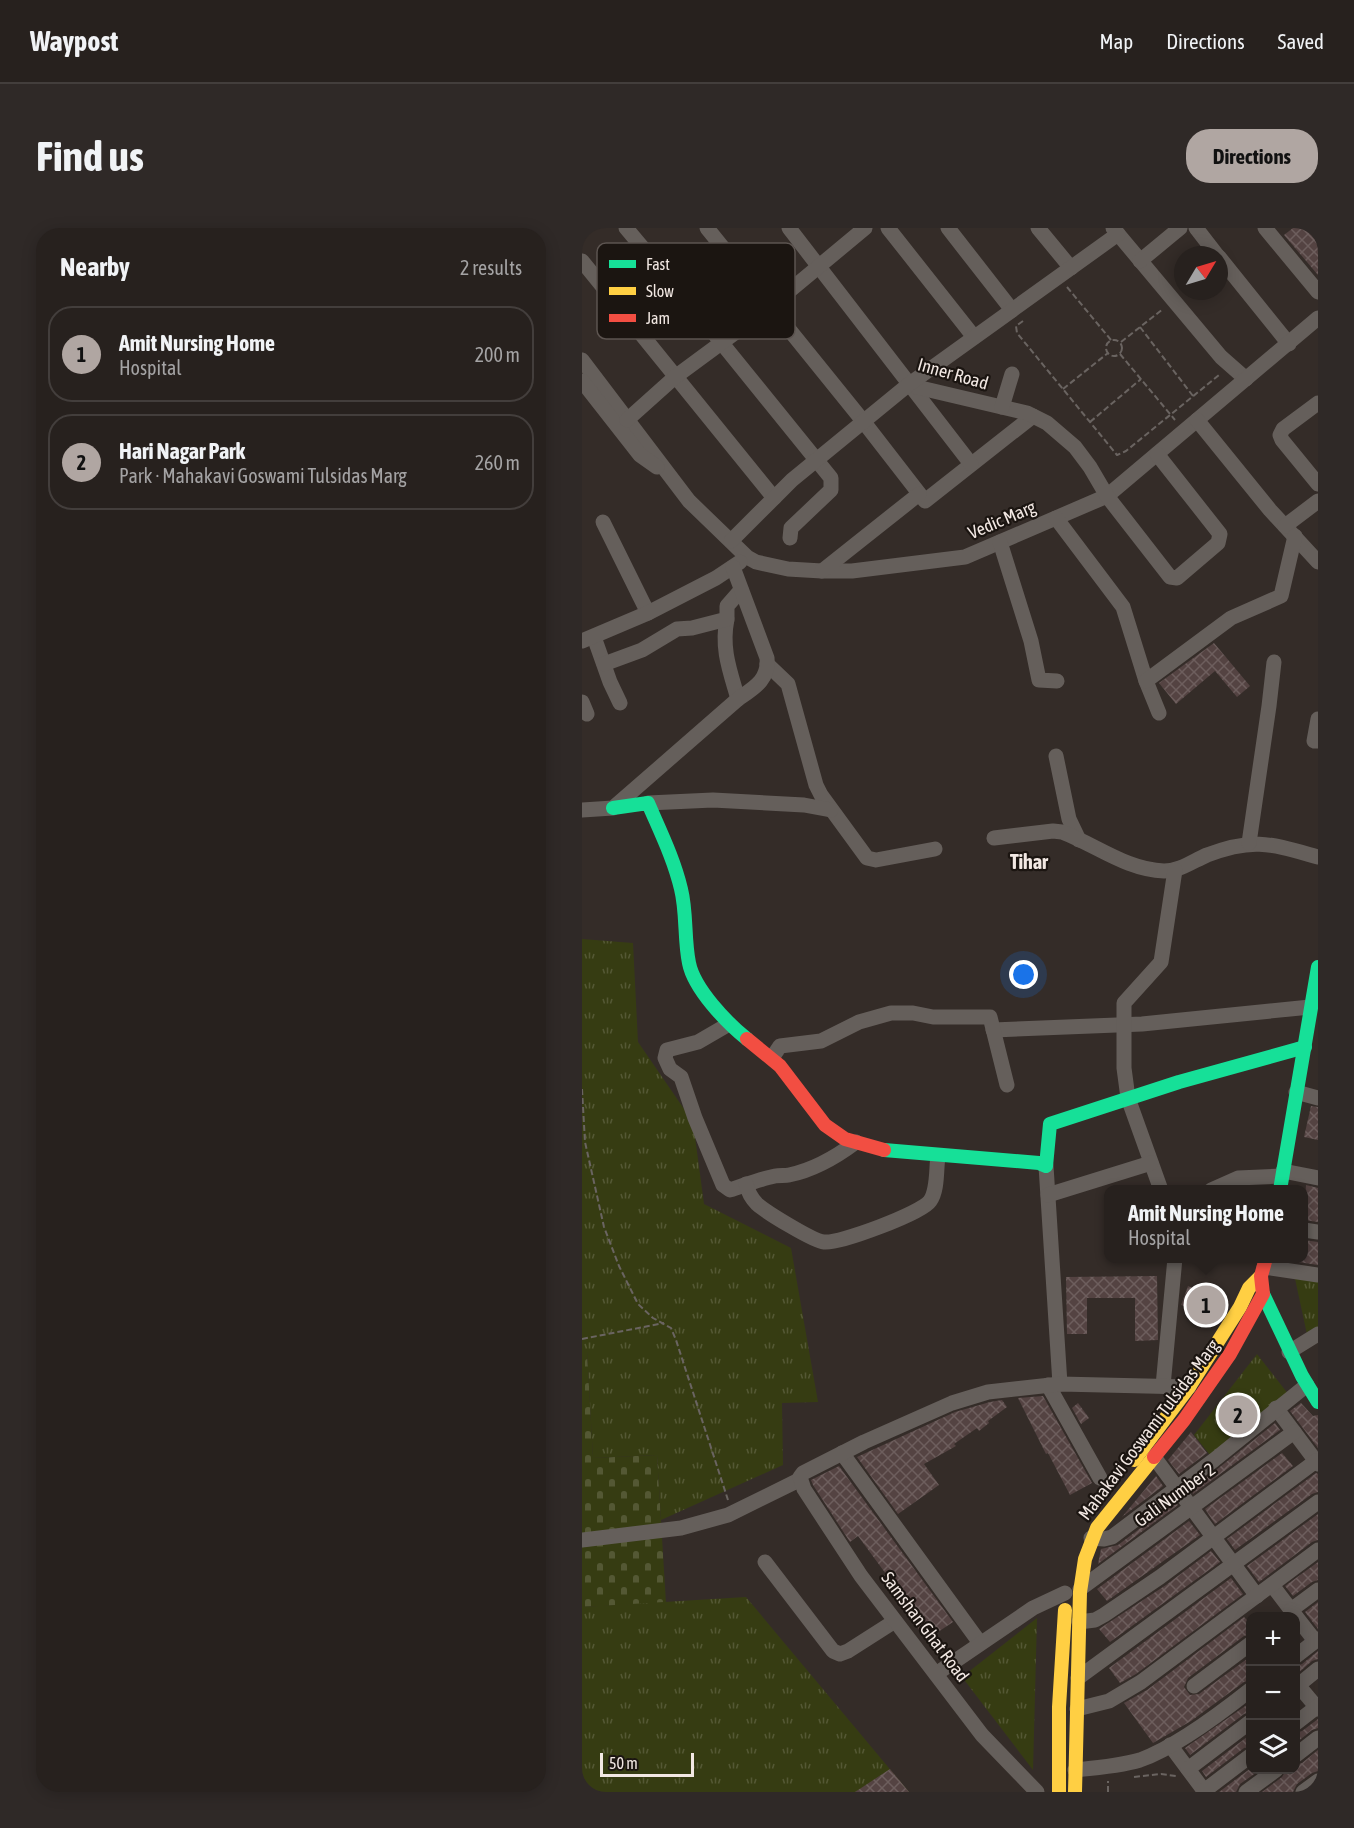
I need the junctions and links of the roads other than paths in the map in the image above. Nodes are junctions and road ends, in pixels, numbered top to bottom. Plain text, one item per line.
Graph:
1 (626, 228) edge
2 (707, 228) edge
3 (789, 228) edge
4 (865, 228) edge
5 (888, 228) edge
6 (948, 228) edge
7 (1038, 228) edge
8 (1180, 228) edge
9 (1196, 228) edge
10 (1265, 228) edge
11 (1115, 231) edge
12 (638, 243) edge
13 (719, 243) edge
14 (1210, 246) edge
15 (582, 261) edge
16 (1140, 261) junction
17 (818, 265) junction
18 (1071, 268) junction
19 (1228, 268) edge
20 (597, 280) edge
21 (795, 285) edge
22 (1317, 287) edge
23 (1018, 315) junction
24 (1318, 318) edge
25 (974, 337) junction
26 (795, 338) edge
27 (645, 339) edge
28 (718, 339) edge
29 (728, 339) edge
30 (722, 344) junction
31 (1289, 344) junction
32 (582, 360) edge
33 (1012, 374) dead end
34 (675, 377) junction
35 (1246, 379) junction
36 (582, 381) edge
37 (908, 385) junction
38 (1318, 403) edge
39 (1002, 407) junction
40 (1033, 416) junction
41 (627, 420) junction
42 (1197, 420) junction
43 (863, 421) junction
44 (1157, 454) junction
45 (816, 461) junction
46 (971, 464) junction
47 (669, 475) junction
48 (1318, 484) edge
49 (919, 494) junction
50 (1107, 496) junction
51 (774, 498) junction
52 (1318, 501) edge
53 (1056, 518) junction
54 (603, 522) dead end
55 (1290, 531) junction
56 (790, 538) dead end
57 (730, 541) junction
58 (1000, 542) junction
59 (747, 557) junction
60 (1318, 562) edge
61 (733, 567) junction
62 (822, 571) junction
63 (741, 590) junction
64 (648, 613) junction
65 (727, 619) junction
66 (588, 639) edge
67 (1274, 662) dead end
68 (604, 664) junction
69 (767, 664) junction
70 (1057, 681) dead end
71 (1146, 681) junction
72 (738, 699) junction
73 (620, 703) dead end
74 (1159, 713) dead end
75 (1318, 719) edge
76 (1318, 741) edge
77 (1056, 756) dead end
78 (648, 803) junction
79 (613, 808) junction
80 (582, 810) edge
81 (831, 810) junction
82 (994, 838) dead end
83 (1079, 840) junction
84 (1249, 843) junction
85 (935, 849) dead end
86 (1318, 857) edge
87 (1175, 870) junction
88 (1318, 967) edge
89 (1310, 1007) junction
90 (729, 1024) junction
91 (1124, 1025) junction
92 (993, 1030) junction
93 (1305, 1047) junction
94 (772, 1058) junction
95 (1007, 1085) dead end
96 (1296, 1092) junction
97 (1128, 1098) junction
98 (1318, 1098) edge
99 (856, 1142) junction
100 (938, 1156) junction
101 (1151, 1163) junction
102 (1046, 1166) junction
103 (1318, 1178) edge
104 (1282, 1179) edge
105 (746, 1184) junction
106 (1159, 1185) edge
107 (1222, 1185) edge
108 (1048, 1195) junction
109 (1175, 1263) edge
110 (1263, 1267) edge
111 (1318, 1275) edge
112 (1263, 1294) junction
113 (1318, 1334) edge
114 (1290, 1352) junction
115 (1054, 1384) junction
116 (1163, 1386) junction
117 (1189, 1387) junction
118 (1314, 1395) edge
119 (1276, 1408) junction
120 (1294, 1432) junction
121 (842, 1453) junction
122 (1154, 1457) junction
123 (1316, 1458) edge
124 (800, 1477) junction
125 (1101, 1478) dead end
126 (1177, 1488) junction
127 (1318, 1502) edge
128 (1191, 1507) junction
129 (1213, 1537) junction
130 (1091, 1538) junction
131 (582, 1540) edge
132 (1318, 1550) edge
133 (765, 1562) dead end
134 (1233, 1564) junction
135 (1071, 1584) junction
136 (1272, 1584) junction
137 (1318, 1590) edge
138 (1257, 1596) junction
139 (1291, 1610) junction
140 (1247, 1612) edge
141 (1246, 1613) edge
142 (895, 1621) junction
143 (1079, 1622) junction
144 (1317, 1640) edge
145 (981, 1644) junction
146 (1246, 1648) edge
147 (1300, 1653) edge
148 (1300, 1656) edge
149 (1316, 1670) edge
150 (936, 1674) junction
151 (1078, 1678) junction
152 (1300, 1683) edge
153 (1194, 1686) dead end
154 (1300, 1689) edge
155 (1246, 1694) edge
156 (1318, 1708) edge
157 (1077, 1709) junction
158 (1300, 1720) edge
159 (1246, 1726) edge
160 (1318, 1738) edge
161 (1170, 1745) junction
162 (1300, 1752) edge
163 (1246, 1760) edge
164 (1075, 1770) junction
165 (1271, 1774) edge
166 (1185, 1775) junction
167 (1318, 1781) edge
168 (1204, 1791) edge
169 (1037, 1792) edge
170 (1059, 1792) edge
171 (1075, 1792) edge
172 (1246, 1792) edge
173 (1303, 1792) edge

1 - 12 street
2 - 13 street
3 - 17 street, Inner Road
4 - 17 street
5 - 25 street
6 - 23 street
7 - 18 street
8 - 16 street
9 - 14 street
10 - 22 street
11 - 16 street
11 - 18 street
15 - 20 street
16 - 35 street
17 - 21 street
17 - 37 street, Inner Road
18 - 23 street
19 - 31 street
23 - 25 street
24 - 31 street, Vedic Marg
25 - 37 street
26 - 43 street
27 - 34 street
28 - 30 street
29 - 30 street
30 - 34 street
30 - 45 street
31 - 35 street, Vedic Marg
32 - 41 street, Vedic Marg
33 - 39 street
34 - 41 street
34 - 51 street
35 - 42 street, Vedic Marg
36 - 47 street, Vedic Marg
37 - 39 street, Inner Road
37 - 43 street
37 - 46 street
38 - 48 street
39 - 40 street, Inner Road
40 - 46 street
40 - 50 street, Inner Road
41 - 47 street, Vedic Marg
42 - 44 street, Vedic Marg
42 - 55 street
43 - 45 street
43 - 49 street
44 - 50 street, Vedic Marg
44 - 50 street, Inner Road
45 - 51 street
45 - 56 street
46 - 49 street
47 - 57 street, Vedic Marg
49 - 62 street
50 - 53 street, Vedic Marg
51 - 57 street
52 - 55 street
53 - 58 street, Vedic Marg
53 - 71 street
54 - 64 street
55 - 60 street
55 - 71 street
57 - 59 street, Vedic Marg
58 - 62 street, Vedic Marg
58 - 70 street
59 - 61 street
59 - 62 street, Vedic Marg
61 - 63 street
61 - 64 street
63 - 65 street
63 - 69 street
64 - 66 street
65 - 68 street
65 - 72 street
66 - 68 street
67 - 84 street
68 - 73 street
69 - 72 street
69 - 81 street
71 - 74 street
72 - 79 street
75 - 76 street
77 - 83 street
78 - 79 street
78 - 81 street
78 - 90 street
79 - 80 street
81 - 85 street
82 - 83 street
83 - 87 street
84 - 86 street
84 - 87 street
87 - 91 street
88 - 89 street
89 - 91 street
89 - 93 street
90 - 94 street
90 - 105 street
91 - 92 street
91 - 97 street
92 - 94 street
92 - 95 street
93 - 96 street
93 - 97 street
94 - 99 street
96 - 98 street
96 - 104 street
97 - 101 street
97 - 102 street
99 - 100 street
99 - 105 street
100 - 102 street
100 - 105 street
101 - 106 street
101 - 108 street
102 - 108 street
103 - 104 street
104 - 107 street
108 - 115 street
109 - 116 street
110 - 111 street
110 - 112 street
110 - 117 street, Mahakavi Goswami Tulsidas Marg
112 - 114 street
112 - 122 street, Mahakavi Goswami Tulsidas Marg
113 - 114 street
114 - 118 street
115 - 116 street
115 - 121 street
115 - 125 street
116 - 117 street
117 - 135 street, Mahakavi Goswami Tulsidas Marg
118 - 119 street
119 - 120 street
119 - 126 street
120 - 123 street
120 - 128 street, Gali Number 2
121 - 124 street
121 - 145 street
122 - 126 street
122 - 130 street, Mahakavi Goswami Tulsidas Marg
123 - 129 street
124 - 131 street
124 - 142 street, Samshan Ghat Road
126 - 128 street
126 - 130 street
127 - 134 street
128 - 129 street
128 - 135 street, Gali Number 2
129 - 134 street
129 - 143 street
130 - 135 street, Mahakavi Goswami Tulsidas Marg
132 - 136 street
133 - 142 street
134 - 138 street
134 - 151 street
135 - 143 street, Mahakavi Goswami Tulsidas Marg
135 - 145 street, Gali Number 2
135 - 170 street, Mahakavi Goswami Tulsidas Marg
136 - 138 street
136 - 139 street
137 - 139 street
138 - 140 street
139 - 144 street
141 - 157 street
142 - 150 street, Samshan Ghat Road
143 - 151 street, Mahakavi Goswami Tulsidas Marg
144 - 147 street
145 - 150 street, Gali Number 2
146 - 153 street
148 - 149 street
149 - 152 street
150 - 169 street, Samshan Ghat Road
151 - 157 street, Mahakavi Goswami Tulsidas Marg
154 - 156 street
155 - 161 street
156 - 158 street
157 - 164 street, Mahakavi Goswami Tulsidas Marg
159 - 166 street
160 - 162 street
161 - 164 street
161 - 166 street
163 - 168 street
164 - 171 street, Mahakavi Goswami Tulsidas Marg
165 - 172 street
166 - 168 street
167 - 173 street

